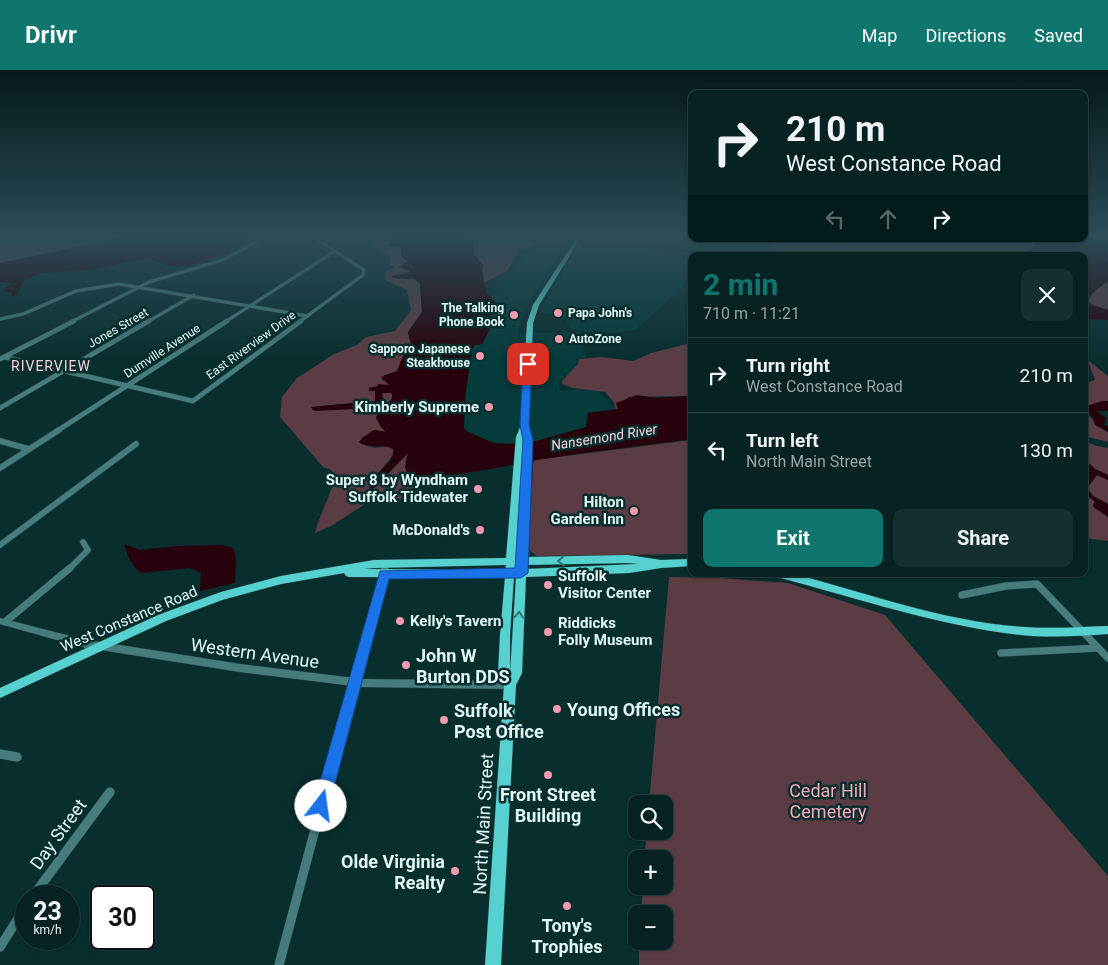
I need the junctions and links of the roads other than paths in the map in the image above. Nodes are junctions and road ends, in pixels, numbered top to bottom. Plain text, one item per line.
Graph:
1 (159, 278) edge
2 (294, 278) edge
3 (359, 278) edge
4 (554, 278) edge
5 (141, 286) junction
6 (194, 295) junction
7 (250, 306) junction
8 (308, 316) junction
9 (0, 319) edge
10 (2, 358) edge
11 (62, 371) junction
12 (126, 386) junction
13 (0, 408) edge
14 (525, 425) joint
15 (0, 441) edge
16 (136, 444) dead end
17 (29, 449) junction
18 (522, 466) junction
19 (0, 468) edge
20 (83, 542) dead end
21 (0, 545) edge
22 (688, 563) edge
23 (386, 564) junction
24 (510, 568) junction
25 (522, 568) junction
26 (333, 572) junction
27 (384, 574) junction
28 (792, 577) edge
29 (962, 595) dead end
30 (2, 621) edge
31 (1108, 630) edge
32 (1083, 633) junction
33 (100, 646) junction
34 (1098, 648) junction
35 (1001, 653) dead end
36 (1108, 658) edge
37 (354, 682) junction
38 (510, 685) junction
39 (0, 693) edge
40 (0, 754) edge
41 (17, 757) dead end
42 (110, 792) dead end
43 (41, 885) edge
44 (15, 923) edge
45 (0, 947) edge
46 (279, 965) edge
47 (493, 965) edge

1 - 5 street
2 - 7 street, Dumville Avenue
3 - 8 street, East Riverview Drive
4 - 14 main road, North Main Street
5 - 6 street
5 - 9 street
5 - 10 street
6 - 7 street
6 - 11 street, Jones Street
7 - 8 street
7 - 12 street, Dumville Avenue
8 - 12 street, East Riverview Drive
10 - 11 street
11 - 12 street
11 - 13 street, Jones Street
12 - 17 street, Dumville Avenue
14 - 18 main road, North Main Street
15 - 17 street
16 - 21 street
17 - 19 street, Dumville Avenue
18 - 24 main road, North Main Street
18 - 25 main road, North Main Street
20 - 30 street
22 - 25 main road
23 - 24 main road, West Constance Road
23 - 26 main road, West Constance Road
23 - 27 street
24 - 25 main road
24 - 27 main road, West Constance Road
24 - 38 main road, North Main Street
38 -> 25 main road, North Main Street
26 - 27 main road, West Constance Road
26 - 33 main road, West Constance Road
27 - 37 street
28 - 32 main road
29 - 32 street
30 - 33 street, Western Avenue
31 - 32 main road
32 - 34 street
33 - 37 street, Western Avenue
33 - 39 main road, West Constance Road
34 - 35 street
34 - 36 street
37 - 38 street, Western Avenue
37 - 46 street
38 - 47 main road, North Main Street
40 - 41 street
42 - 43 street, Day Street
44 - 45 street

